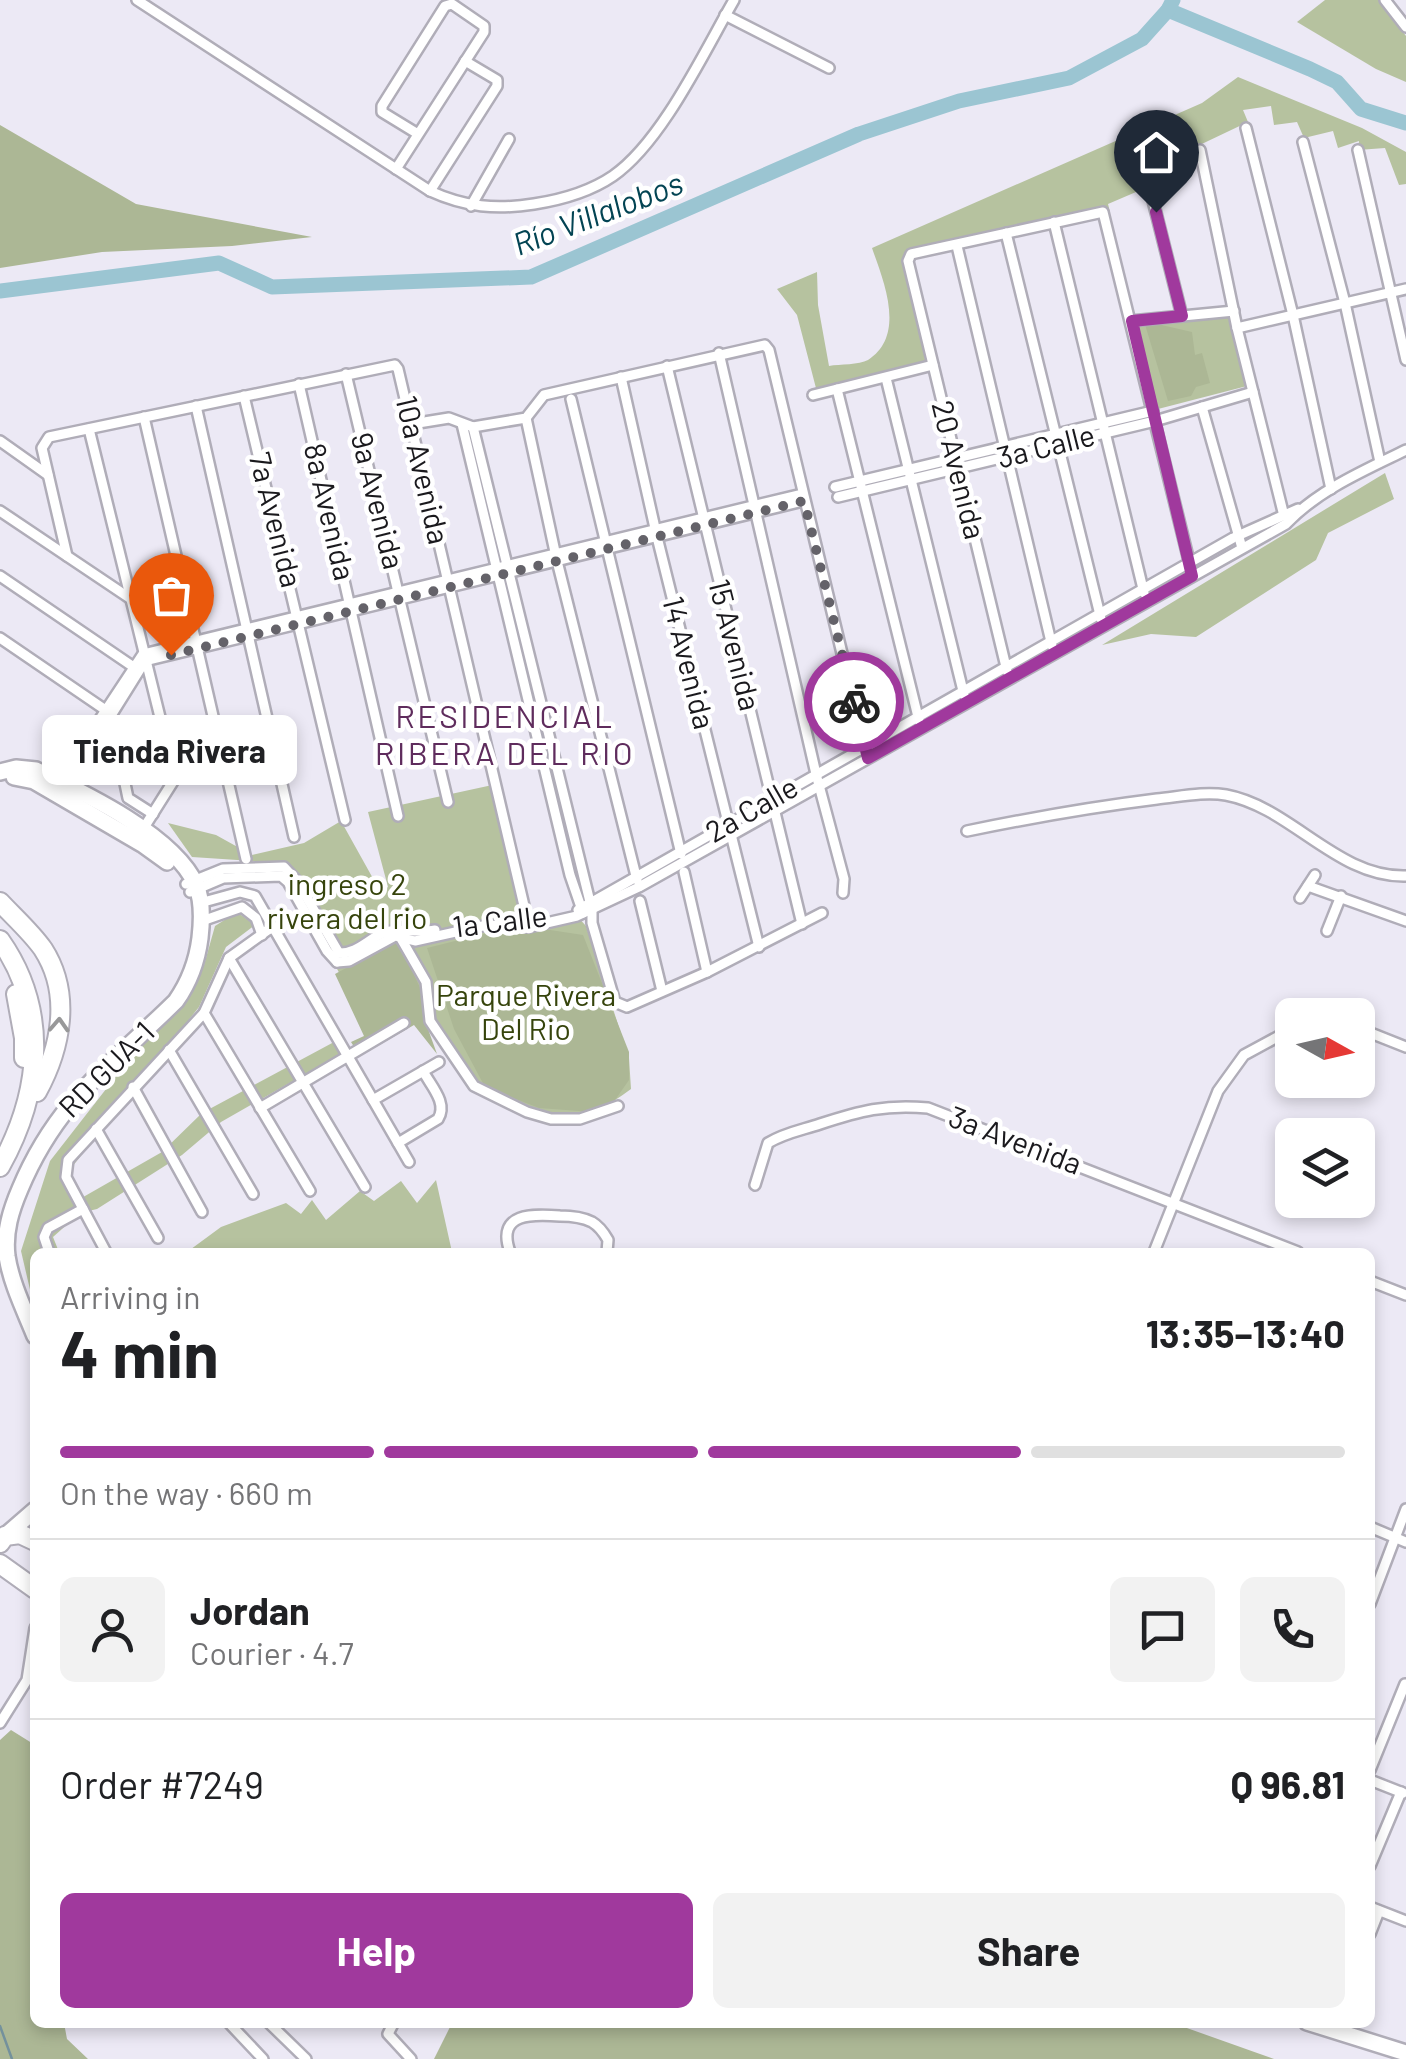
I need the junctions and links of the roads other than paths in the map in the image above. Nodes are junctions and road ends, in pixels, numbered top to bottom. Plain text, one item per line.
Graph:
1 (136, 0) edge
2 (734, 0) edge
3 (1385, 0) edge
4 (725, 15) junction
5 (1406, 27) edge
6 (465, 61) junction
7 (830, 68) dead end
8 (1246, 128) dead end
9 (418, 134) junction
10 (508, 139) dead end
11 (1303, 142) dead end
12 (1200, 150) dead end
13 (1358, 150) dead end
14 (396, 169) junction
15 (1147, 177) dead end
16 (430, 191) junction
17 (471, 206) junction
18 (1054, 222) junction
19 (1006, 233) junction
20 (957, 246) junction
21 (1406, 289) edge
22 (1390, 292) junction
23 (1345, 303) junction
24 (1234, 311) junction
25 (1294, 315) junction
26 (1182, 316) junction
27 (1132, 321) junction
28 (1237, 328) junction
29 (719, 354) junction
30 (1406, 360) edge
31 (933, 365) junction
32 (667, 366) junction
33 (346, 374) junction
34 (621, 377) junction
35 (886, 378) junction
36 (300, 384) junction
37 (836, 389) junction
38 (1253, 392) junction
39 (813, 395) dead end
40 (244, 396) junction
41 (571, 400) dead end
42 (196, 406) junction
43 (1202, 407) junction
44 (1154, 416) junction
45 (144, 417) junction
46 (526, 418) junction
47 (412, 424) junction
48 (468, 425) junction
49 (1104, 428) junction
50 (89, 429) junction
51 (1056, 440) junction
52 (0, 441) edge
53 (1406, 450) edge
54 (1007, 452) junction
55 (1380, 462) junction
56 (957, 463) junction
57 (48, 475) junction
58 (910, 475) junction
59 (861, 487) junction
60 (1331, 489) junction
61 (837, 492) dead end
62 (803, 498) junction
63 (754, 509) junction
64 (0, 511) edge
65 (1285, 519) junction
66 (704, 521) junction
67 (656, 533) junction
68 (1238, 536) junction
69 (605, 546) junction
70 (1242, 548) junction
71 (67, 556) junction
72 (557, 557) junction
73 (502, 571) junction
74 (1191, 571) junction
75 (0, 576) edge
76 (449, 583) junction
77 (400, 595) junction
78 (1145, 596) junction
79 (131, 600) junction
80 (351, 607) junction
81 (299, 620) junction
82 (1101, 620) junction
83 (249, 632) junction
84 (0, 638) edge
85 (1051, 641) junction
86 (196, 645) junction
87 (1054, 654) junction
88 (140, 663) junction
89 (1008, 673) junction
90 (964, 692) junction
91 (966, 704) junction
92 (108, 713) junction
93 (918, 717) junction
94 (921, 729) junction
95 (864, 746) junction
96 (868, 758) junction
97 (0, 772) edge
98 (816, 774) junction
99 (0, 780) edge
100 (819, 786) junction
101 (64, 787) junction
102 (772, 798) junction
103 (448, 802) dead end
104 (775, 810) junction
105 (153, 814) junction
106 (398, 816) dead end
107 (345, 820) dead end
108 (104, 822) junction
109 (728, 822) junction
110 (146, 830) junction
111 (967, 831) dead end
112 (732, 835) junction
113 (294, 836) dead end
114 (246, 859) dead end
115 (683, 862) junction
116 (1314, 875) dead end
117 (1406, 876) edge
118 (637, 882) junction
119 (1308, 886) junction
120 (193, 890) junction
121 (842, 893) dead end
122 (1340, 896) junction
123 (1300, 898) dead end
124 (640, 900) dead end
125 (0, 902) edge
126 (582, 911) junction
127 (822, 913) dead end
128 (202, 921) junction
129 (1406, 921) edge
130 (529, 924) junction
131 (802, 924) junction
132 (272, 927) junction
133 (1328, 931) dead end
134 (398, 933) junction
135 (262, 935) junction
136 (0, 940) edge
137 (759, 947) junction
138 (0, 957) edge
139 (229, 958) junction
140 (707, 972) junction
141 (662, 991) junction
142 (204, 1013) junction
143 (404, 1023) dead end
144 (1375, 1035) edge
145 (1275, 1039) edge
146 (1406, 1047) edge
147 (169, 1050) junction
148 (347, 1055) junction
149 (439, 1062) dead end
150 (423, 1071) junction
151 (302, 1081) junction
152 (133, 1087) junction
153 (373, 1100) junction
154 (618, 1106) dead end
155 (260, 1108) junction
156 (24, 1114) junction
157 (96, 1130) junction
158 (0, 1142) edge
159 (398, 1142) junction
160 (409, 1162) dead end
161 (0, 1166) edge
162 (756, 1185) dead end
163 (365, 1187) dead end
164 (310, 1191) dead end
165 (253, 1194) dead end
166 (1174, 1203) junction
167 (82, 1209) junction
168 (202, 1212) dead end
169 (158, 1238) dead end
170 (48, 1248) edge
171 (104, 1248) edge
172 (509, 1248) edge
173 (607, 1248) edge
174 (1156, 1248) edge
175 (1288, 1248) edge
176 (1375, 1283) edge
177 (1406, 1295) edge
178 (30, 1322) edge
179 (1406, 1509) edge
180 (30, 1515) edge
181 (1375, 1529) edge
182 (1394, 1538) junction
183 (2, 1539) edge
184 (30, 1539) edge
185 (1406, 1542) edge
186 (0, 1561) edge
187 (0, 1580) edge
188 (30, 1582) edge
189 (1375, 1590) edge
190 (30, 1597) edge
191 (30, 1684) edge
192 (1405, 1684) edge
193 (0, 1723) edge
194 (1375, 1758) edge
195 (1375, 1782) edge
196 (1403, 1792) edge
197 (1375, 1843) edge
198 (1375, 1909) edge
199 (1406, 1921) edge
200 (234, 2028) edge
201 (274, 2028) edge
202 (391, 2028) edge
203 (1338, 2028) edge
204 (1406, 2053) edge
205 (263, 2059) edge
206 (306, 2059) edge
207 (410, 2059) edge

1 - 14 street
2 - 4 street
3 - 5 street
4 - 7 street
4 - 17 street
6 - 9 street
6 - 9 street
6 - 16 street
8 - 25 street
9 - 14 street
10 - 17 street
11 - 23 street
12 - 24 street
13 - 22 street
14 - 16 street
15 - 26 street
16 - 17 street
18 - 19 street
18 - 27 street
18 - 49 street
19 - 20 street
19 - 51 street
20 - 31 street, 20 Avenida
20 - 54 street
21 - 22 street
22 - 23 street
22 - 30 street
23 - 25 street
23 - 55 street
24 - 26 street
24 - 28 street
25 - 28 street
25 - 60 street
26 - 27 street
27 - 44 street
28 - 38 street
29 - 32 street
29 - 62 street
29 - 63 street
31 - 35 street
31 - 56 street, 20 Avenida
32 - 34 street
32 - 66 street, 15 Avenida
33 - 36 street
33 - 47 street, 10a Avenida
33 - 77 street, 9a Avenida
34 - 46 street
34 - 67 street, 14 Avenida
35 - 37 street
35 - 58 street
36 - 40 street
36 - 80 street, 8a Avenida
37 - 39 street
37 - 59 street
38 - 43 street, 3a Calle
38 - 65 street
40 - 42 street
40 - 81 street, 7a Avenida
41 - 69 street
42 - 45 street
42 - 83 street
43 - 44 street, 3a Calle
43 - 68 street
44 - 49 street, 3a Calle
44 - 74 street
45 - 50 street
45 - 86 street
46 - 48 street
46 - 72 street
47 - 48 street
47 - 76 street, 10a Avenida
48 - 73 street
49 - 51 street, 3a Calle
49 - 78 street
50 - 57 street
50 - 79 street
51 - 54 street, 3a Calle
51 - 82 street
52 - 57 street
53 - 55 street, 2a Calle
54 - 56 street, 3a Calle
54 - 85 street
55 - 60 street, 2a Calle
56 - 58 street, 3a Calle
56 - 89 street, 20 Avenida
57 - 71 street
58 - 59 street, 3a Calle
58 - 90 street
59 - 61 street, 3a Calle
59 - 93 street
60 - 65 street, 2a Calle
62 - 63 street
62 - 95 street
63 - 66 street
63 - 98 street
64 - 71 street
65 - 68 street, 2a Calle
65 - 70 street, 2a Calle
66 - 67 street
66 - 102 street, 15 Avenida
67 - 69 street
67 - 109 street, 14 Avenida
68 - 70 street
68 - 74 street, 2a Calle
69 - 72 street
69 - 115 street
70 - 74 street, 2a Calle
71 - 79 street
72 - 73 street
72 - 118 street
73 - 76 street
73 - 126 street
74 - 78 street, 2a Calle
75 - 88 street
76 - 77 street
76 - 130 street, 10a Avenida
77 - 80 street
77 - 103 street, 9a Avenida
78 - 82 street, 2a Calle
79 - 88 street
80 - 81 street
80 - 106 street, 8a Avenida
81 - 83 street
81 - 107 street, 7a Avenida
82 - 85 street, 2a Calle
82 - 87 street, 2a Calle
83 - 86 street
83 - 113 street
84 - 92 street
85 - 87 street
85 - 89 street, 2a Calle
86 - 88 street
86 - 114 street
87 - 89 street, 2a Calle
88 - 92 street
88 - 105 street
89 - 90 street, 2a Calle
89 - 91 street, 2a Calle
90 - 91 street
90 - 93 street, 2a Calle
91 - 94 street, 2a Calle
92 - 101 street
92 - 105 street
93 - 94 street
93 - 95 street, 2a Calle
94 - 96 street, 2a Calle
95 - 96 street
95 - 98 street, 2a Calle
96 - 100 street, 2a Calle
97 - 101 main road
98 - 100 street
98 - 102 street, 2a Calle
99 - 101 main road
100 - 104 street, 2a Calle
100 - 121 street
101 - 108 main road
101 - 110 main road
102 - 104 street, 15 Avenida
102 - 109 street, 2a Calle
104 - 112 street, 2a Calle
104 - 131 street, 15 Avenida
105 - 110 street
108 - 110 main road
108 - 120 main road
109 - 112 street, 14 Avenida
109 - 115 street, 2a Calle
110 - 120 main road
111 - 117 street
112 - 115 street, 2a Calle
112 - 137 street, 14 Avenida
115 - 118 street, 2a Calle
115 - 140 street
116 - 119 street
118 - 126 street, 2a Calle
119 - 122 street
119 - 123 street
120 - 128 main road, RD GUA-1
120 - 132 street
120 - 134 street, 1a Calle
122 - 129 street
122 - 133 street
124 - 141 street
156 -> 125 highway
126 - 130 street, 1a Calle
126 - 141 street
127 - 131 street
128 - 135 street
128 - 178 main road, RD GUA-1
130 - 134 street, 1a Calle
131 - 137 street
132 - 135 street
132 - 148 street
134 - 154 street
135 - 139 street
136 - 156 highway
137 - 140 street
138 - 158 highway
139 - 142 street
139 - 151 street
140 - 141 street
142 - 147 street
142 - 155 street
143 - 148 street
144 - 146 street
145 - 166 street
147 - 152 street
147 - 165 street
148 - 151 street
148 - 153 street
149 - 150 street
150 - 153 street
150 - 159 street
151 - 155 street
151 - 163 street
152 - 157 street
152 - 168 street
153 - 159 street
155 - 164 street
156 - 161 highway
157 - 167 street
157 - 169 street
159 - 160 street
162 - 166 street, 3a Avenida
166 - 174 street
166 - 175 street, 3a Avenida
167 - 170 street
167 - 171 street
172 - 173 street
176 - 177 street
179 - 182 street
180 - 183 main road
181 - 182 street
182 - 185 street
182 - 189 street
183 - 184 highway
186 - 188 highway
187 - 190 highway
191 - 193 street
192 - 194 street
195 - 196 street
196 - 197 street
198 - 199 street
200 - 205 street
201 - 206 street
202 - 207 street
203 - 204 main road

